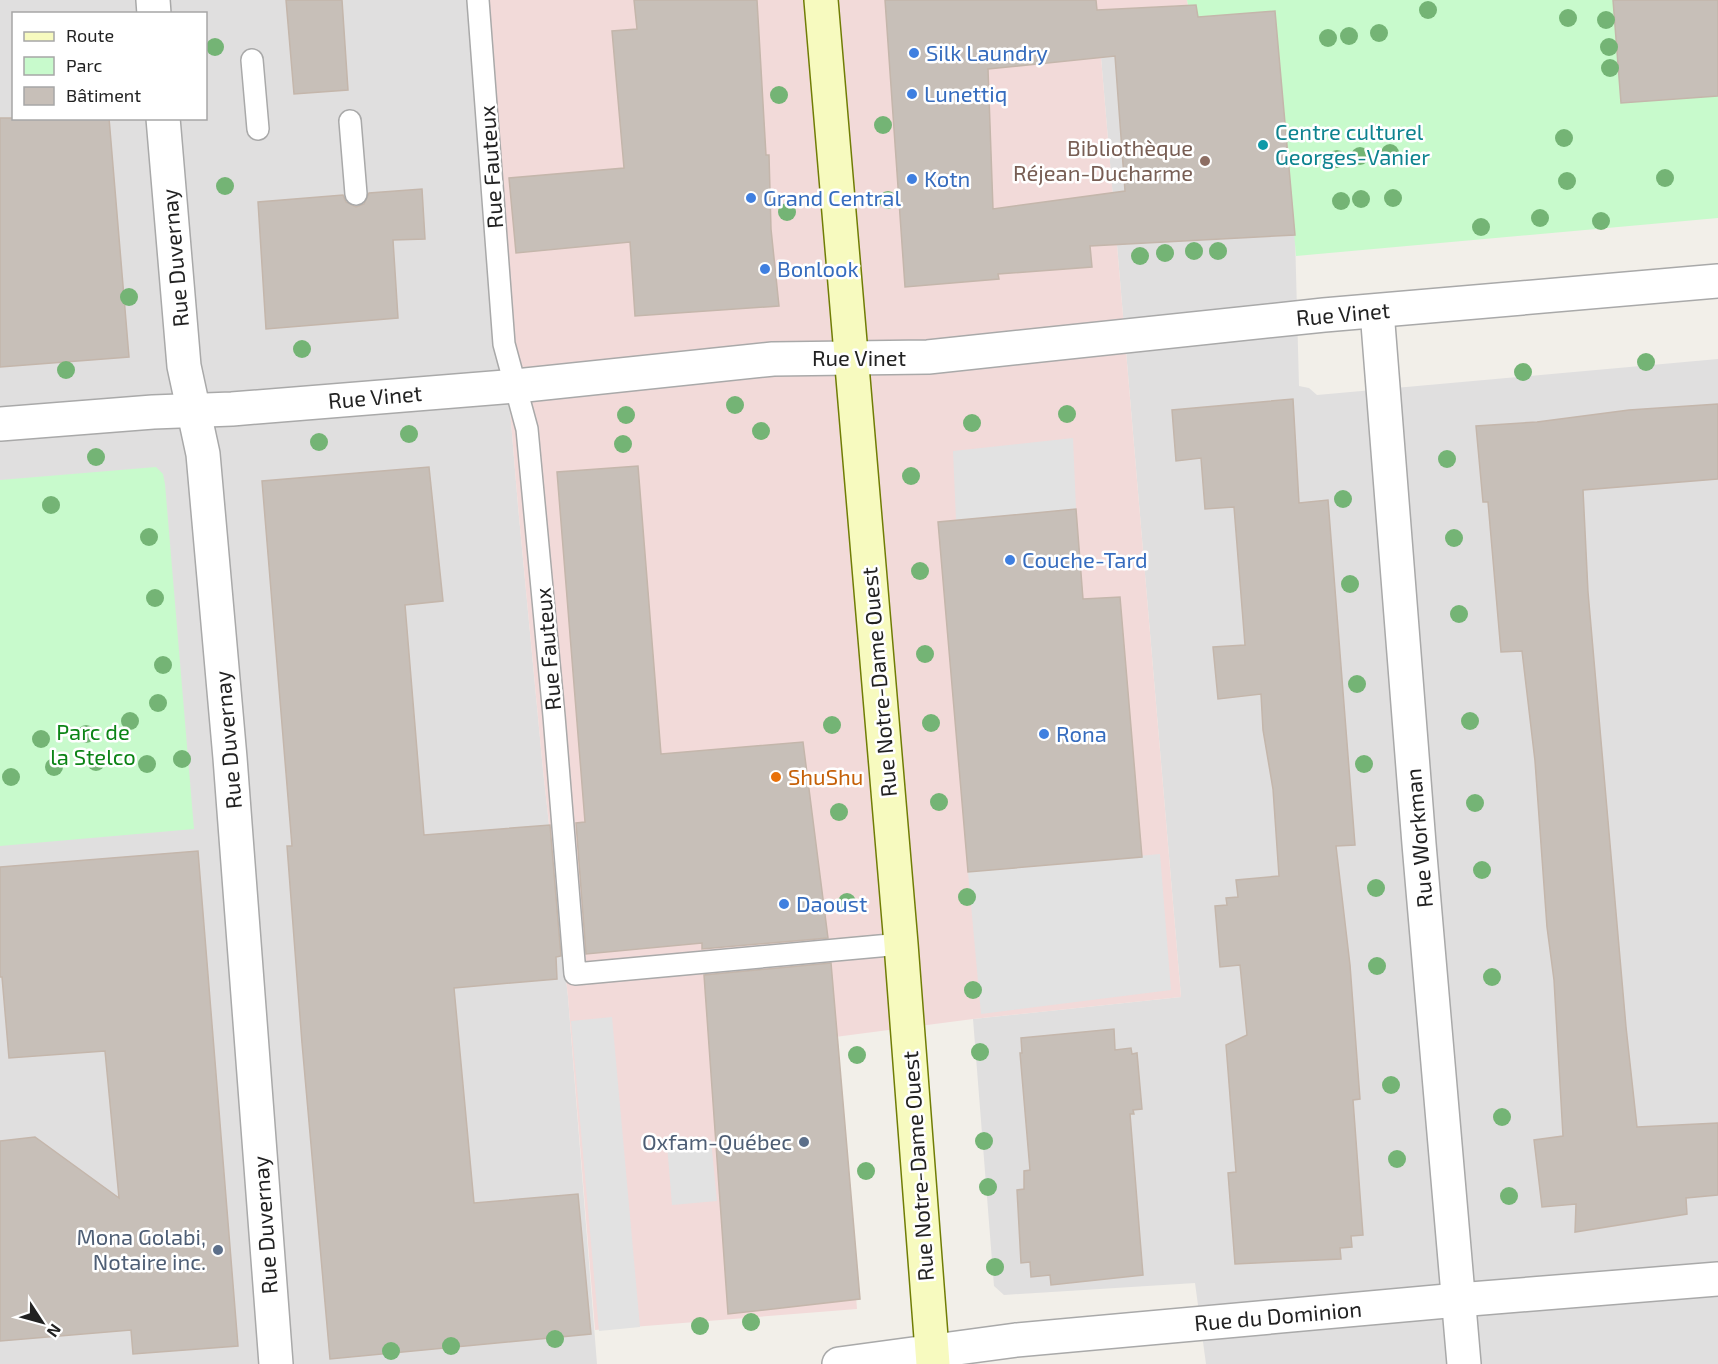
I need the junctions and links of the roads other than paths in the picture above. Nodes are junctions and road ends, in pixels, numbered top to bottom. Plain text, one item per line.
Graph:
1 (478, 0) edge
2 (821, 0) edge
3 (252, 60) dead end
4 (163, 120) edge
5 (350, 121) dead end
6 (258, 129) dead end
7 (356, 194) dead end
8 (1718, 281) edge
9 (1377, 311) junction
10 (852, 359) junction
11 (516, 386) junction
12 (193, 410) junction
13 (0, 424) edge
14 (901, 944) junction
15 (1718, 1279) edge
16 (1458, 1300) junction
17 (932, 1358) edge
18 (276, 1364) edge
19 (839, 1364) edge
20 (1464, 1364) edge

1 - 11 lane, Rue Fauteux
2 - 10 main road, Rue Notre-Dame Ouest
3 - 6 lane
4 - 12 street, Rue Duvernay
5 - 7 lane
8 - 9 street, Rue Vinet
9 - 10 street, Rue Vinet
9 - 16 street, Rue Workman
10 - 11 street, Rue Vinet
10 - 14 main road, Rue Notre-Dame Ouest
11 - 12 street, Rue Vinet
11 - 14 lane, Rue Fauteux
12 - 13 street, Rue Vinet
12 - 18 street, Rue Duvernay
14 - 17 main road, Rue Notre-Dame Ouest
15 - 16 street, Rue du Dominion
16 - 17 street, Rue du Dominion
16 - 20 street, Rue Workman
17 - 19 street, Rue du Dominion

